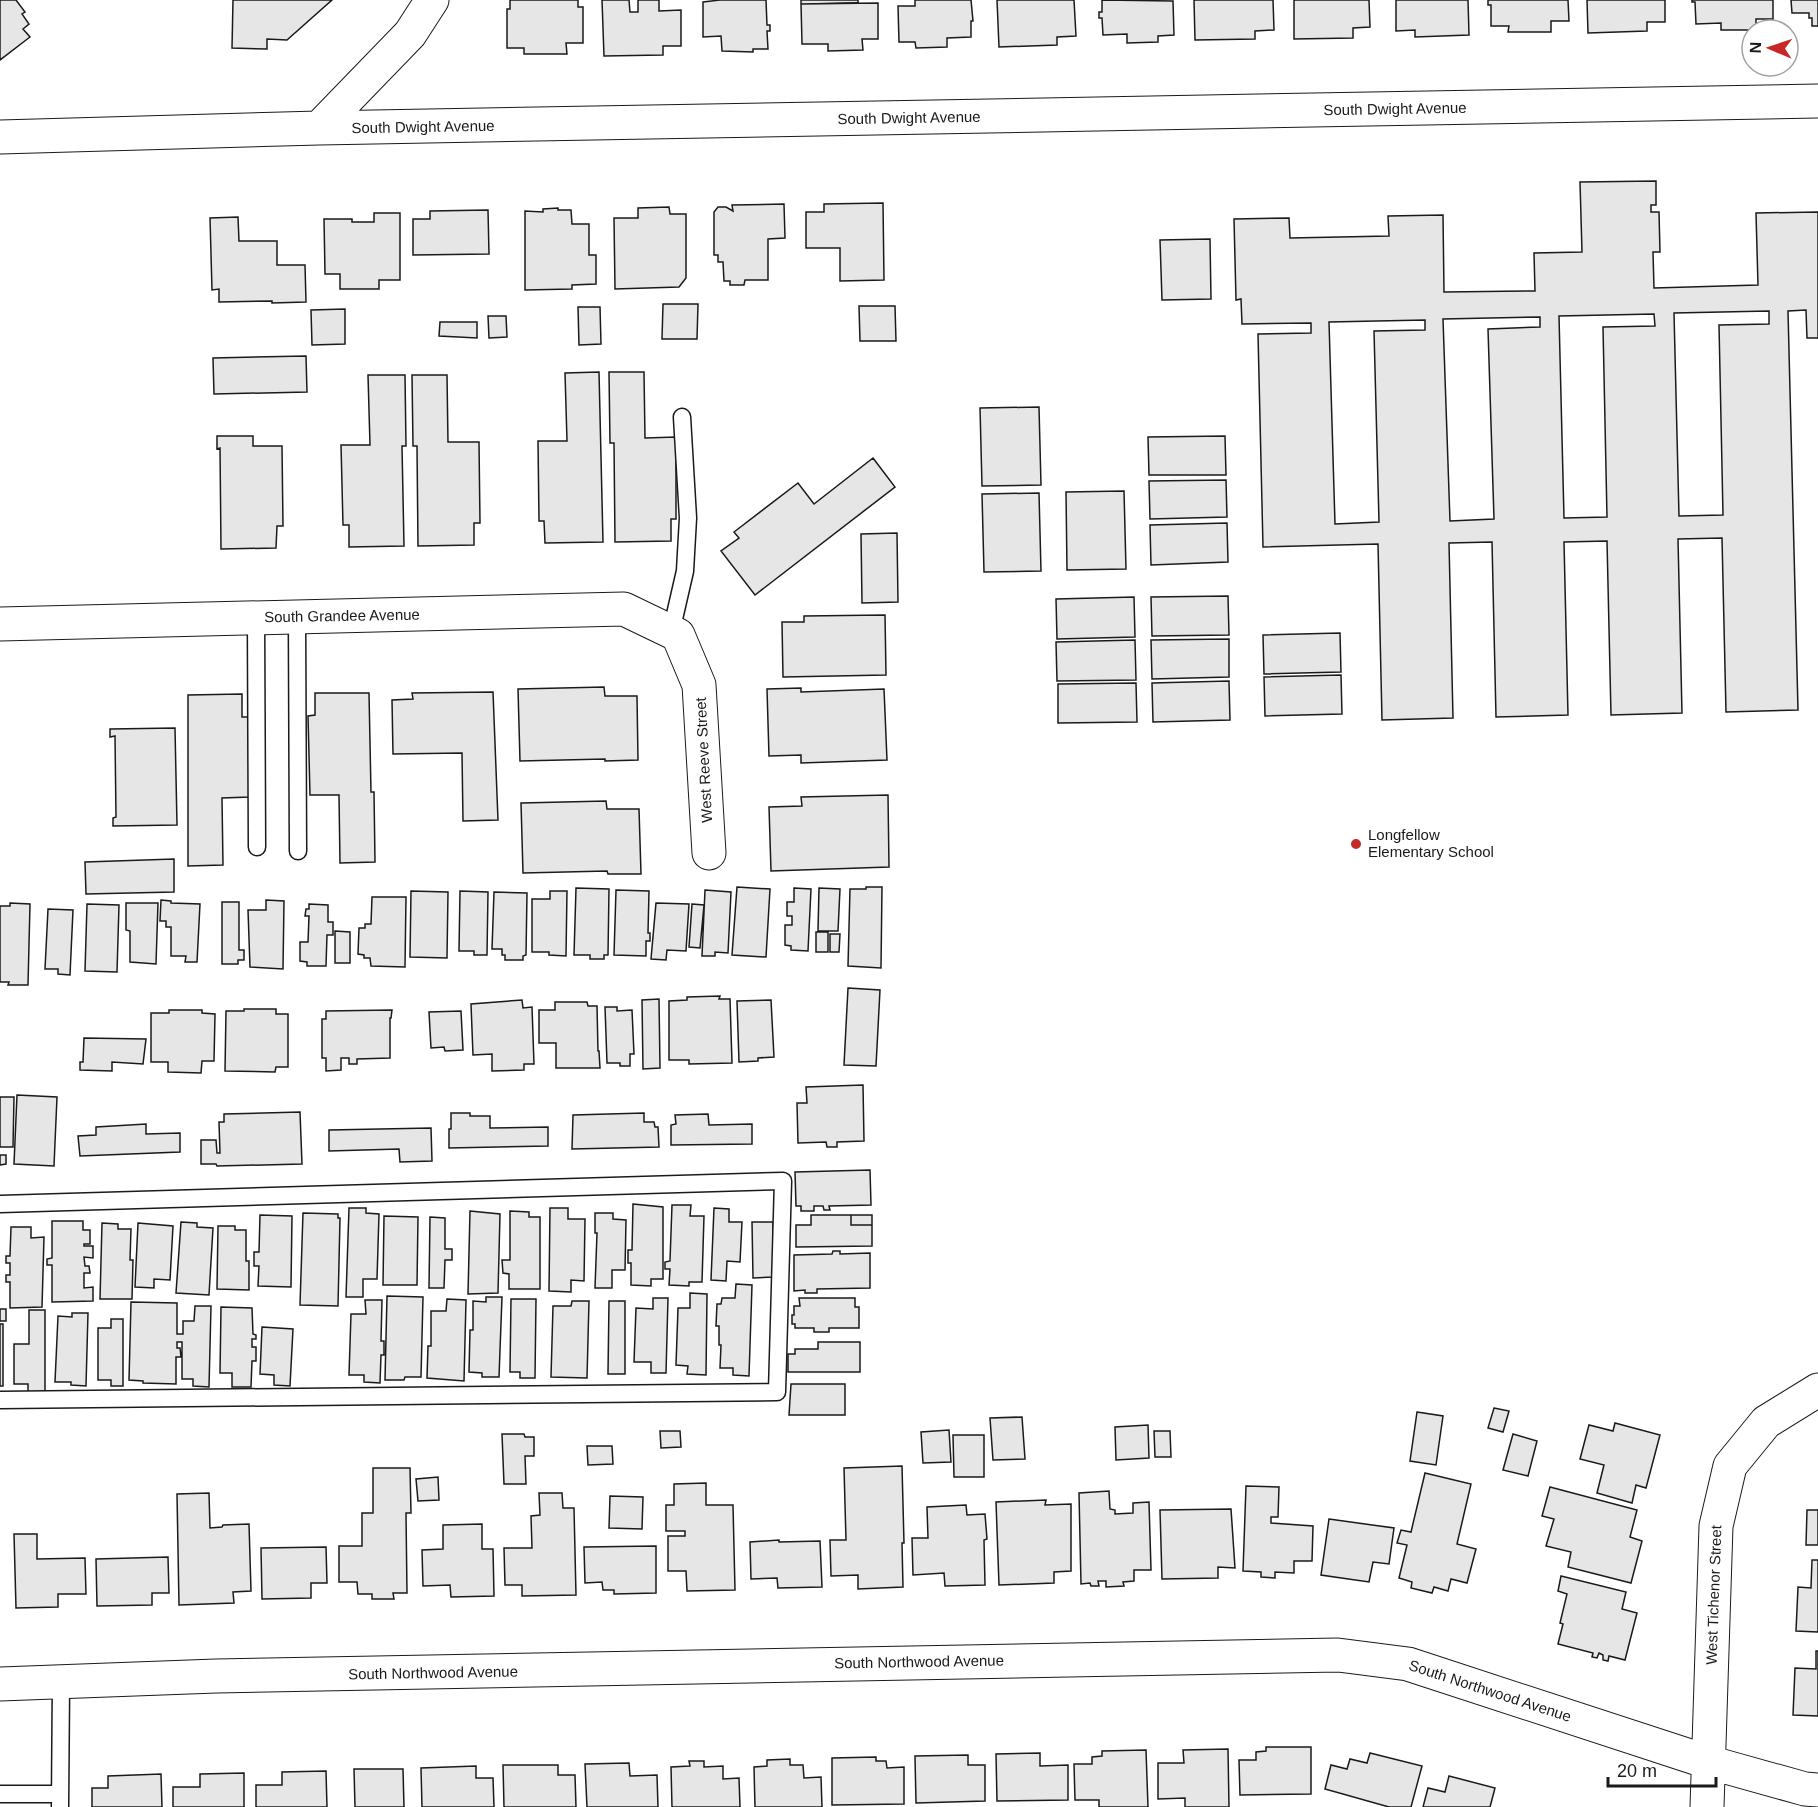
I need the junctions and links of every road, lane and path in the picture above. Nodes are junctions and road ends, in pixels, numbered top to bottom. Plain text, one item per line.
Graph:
1 (432, 0) edge
2 (1818, 101) edge
3 (319, 129) junction
4 (0, 137) edge
5 (682, 417) dead end
6 (297, 617) junction
7 (256, 618) junction
8 (0, 624) edge
9 (675, 633) junction
10 (257, 847) dead end
11 (298, 851) dead end
12 (709, 853) dead end
13 (0, 1204) edge
14 (1818, 1390) edge
15 (0, 1400) edge
16 (61, 1682) junction
17 (0, 1684) edge
18 (1708, 1762) junction
19 (1818, 1790) edge
20 (0, 1794) edge
21 (60, 1800) edge
22 (1707, 1807) edge

1 - 3 street
2 - 3 street, South Dwight Avenue
3 - 4 street, South Dwight Avenue
5 - 9 lane
6 - 7 street, South Grandee Avenue
6 - 9 street, South Grandee Avenue
6 - 11 lane
7 - 8 street, South Grandee Avenue
7 - 10 lane
9 - 12 street, West Reeve Street
13 - 15 lane
14 - 18 street, West Tichenor Street
16 - 17 street, South Northwood Avenue
16 - 18 street, South Northwood Avenue
16 - 21 lane
18 - 19 street, South Northwood Avenue
18 - 22 street, West Tichenor Street
20 - 21 lane

